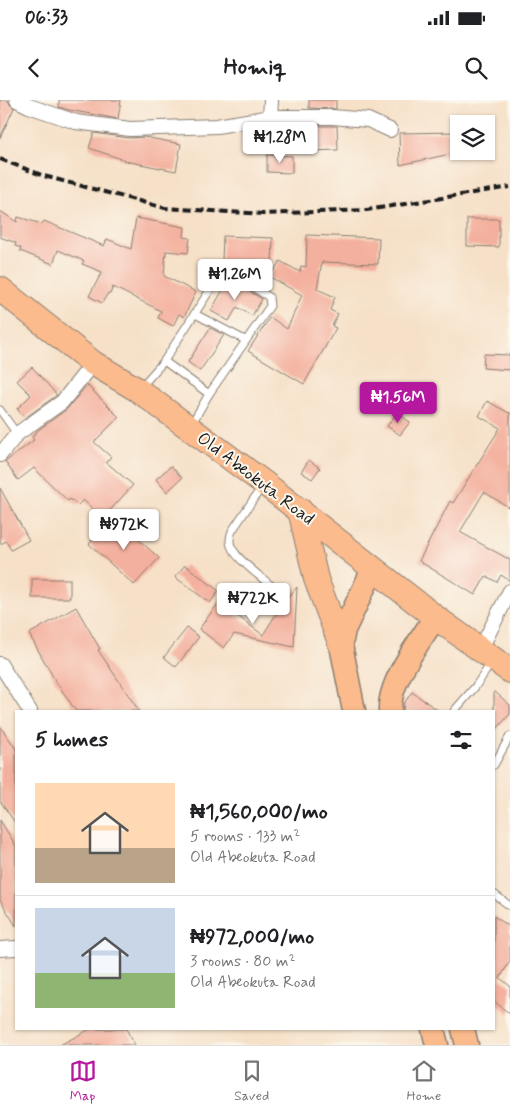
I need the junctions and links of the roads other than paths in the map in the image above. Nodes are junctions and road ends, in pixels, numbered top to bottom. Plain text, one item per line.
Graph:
1 (17, 100) edge
2 (271, 100) edge
3 (270, 117) junction
4 (390, 130) dead end
5 (0, 288) edge
6 (195, 314) junction
7 (245, 340) junction
8 (164, 361) junction
9 (93, 363) junction
10 (138, 390) junction
11 (209, 394) junction
12 (0, 410) edge
13 (190, 428) junction
14 (17, 434) junction
15 (0, 455) edge
16 (264, 483) junction
17 (300, 510) junction
18 (373, 569) junction
19 (510, 591) edge
20 (283, 595) dead end
21 (435, 617) junction
22 (341, 646) junction
23 (494, 660) edge
24 (0, 664) edge
25 (29, 710) edge
26 (354, 710) edge
27 (390, 710) edge
28 (455, 710) edge
29 (510, 736) edge
30 (495, 763) edge
31 (495, 895) edge
32 (510, 906) edge
33 (15, 948) edge
34 (0, 949) edge
35 (433, 1030) edge
36 (463, 1030) edge
37 (437, 1045) edge
38 (467, 1045) edge

1 - 3 street
2 - 3 street
3 - 4 street
5 - 9 highway, Old Abeokuta Road
6 - 7 lane
6 - 7 lane
6 - 8 lane
7 - 11 lane
8 - 10 lane
8 - 11 lane
9 - 10 highway, Old Abeokuta Road
9 - 14 street
10 - 13 highway, Old Abeokuta Road
11 - 13 lane
12 - 14 lane
13 - 16 highway, Old Abeokuta Road
14 - 15 street
16 - 17 highway, Old Abeokuta Road
16 - 20 lane
17 - 18 highway, Old Abeokuta Road
17 - 22 highway
18 - 21 highway, Old Abeokuta Road
18 - 22 main road
19 - 23 street
21 - 23 highway, Old Abeokuta Road
21 - 27 main road
22 - 26 main road
23 - 28 lane
24 - 25 street
29 - 30 lane
31 - 32 lane
33 - 34 street
35 - 37 main road
36 - 38 main road

